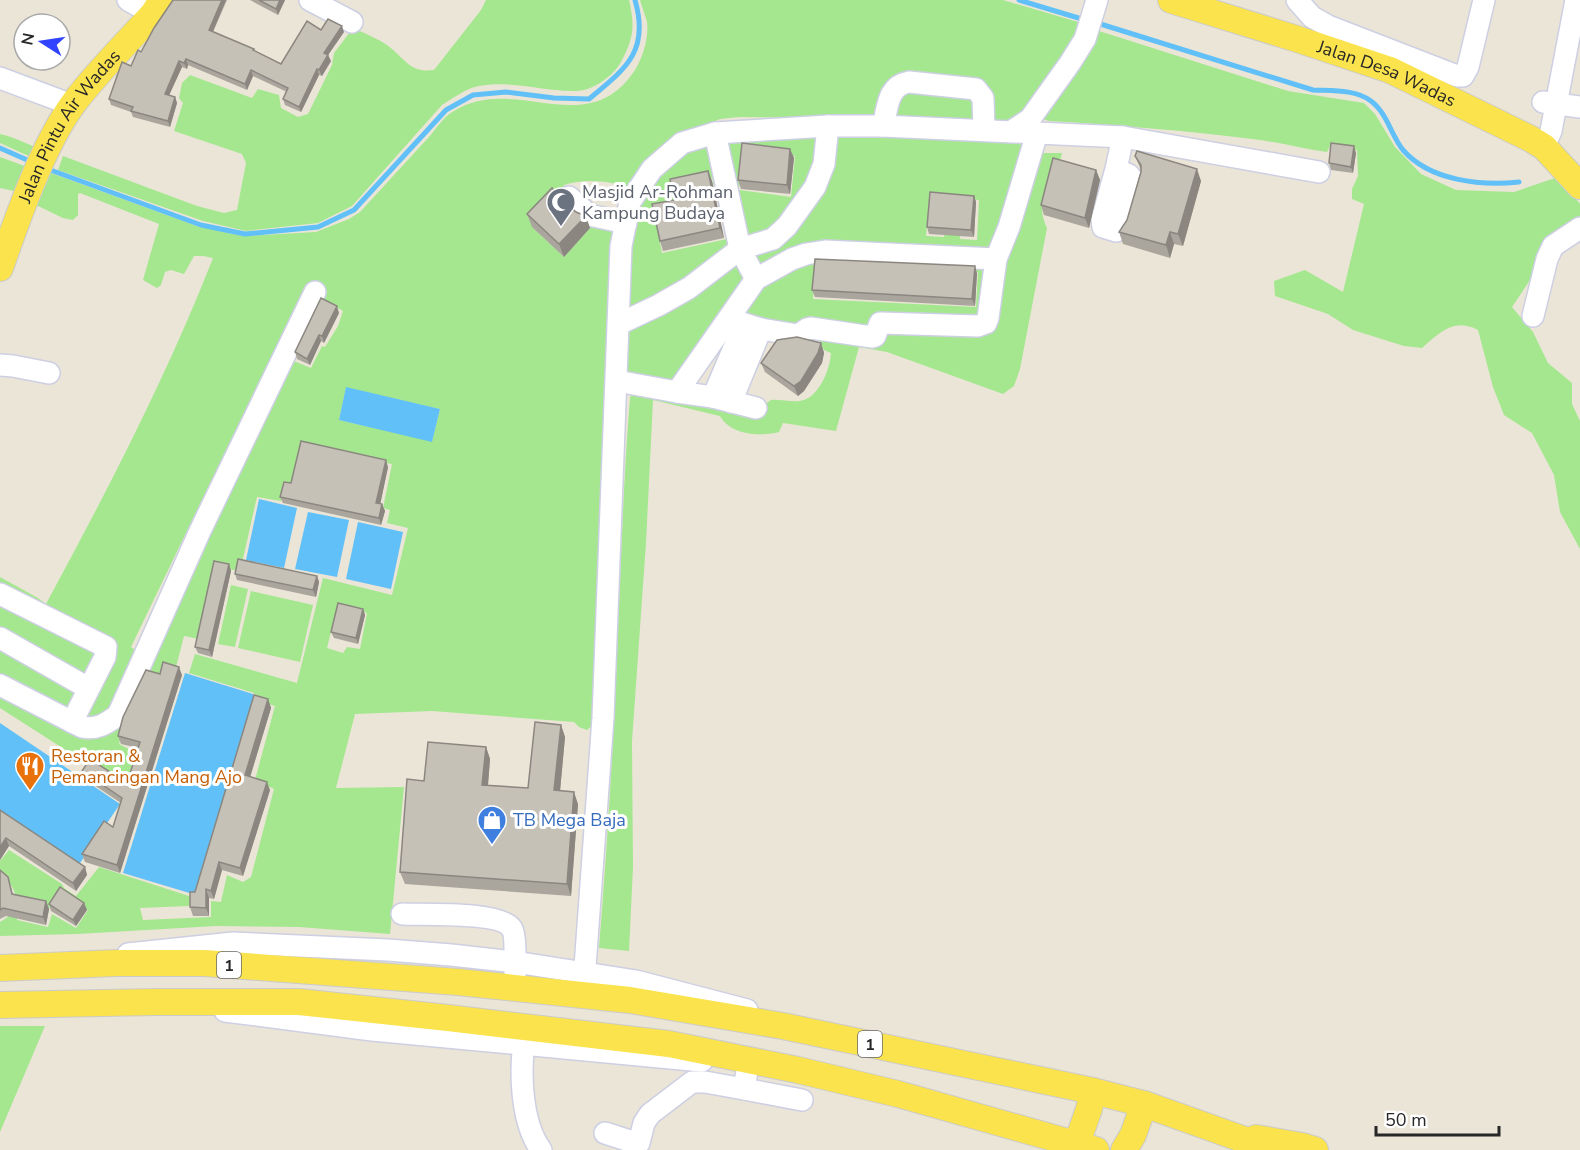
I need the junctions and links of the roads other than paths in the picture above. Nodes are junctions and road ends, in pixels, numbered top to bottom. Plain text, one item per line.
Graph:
1 (128, 0) edge
2 (310, 0) edge
3 (1096, 0) edge
4 (1171, 0) edge
5 (1297, 0) edge
6 (1484, 0) edge
7 (1562, 0) edge
8 (1576, 0) edge
9 (158, 7) edge
10 (352, 22) dead end
11 (1569, 30) edge
12 (0, 78) edge
13 (1549, 104) junction
14 (72, 105) junction
15 (1580, 107) edge
16 (828, 126) junction
17 (884, 126) junction
18 (1034, 126) junction
19 (984, 130) junction
20 (715, 133) junction
21 (1123, 138) junction
22 (1538, 143) junction
23 (1116, 169) dead end
24 (1319, 172) dead end
25 (1578, 184) edge
26 (569, 197) dead end
27 (626, 223) junction
28 (1580, 228) edge
29 (740, 249) junction
30 (996, 259) junction
31 (0, 268) edge
32 (756, 279) junction
33 (315, 292) dead end
34 (1533, 316) dead end
35 (619, 324) junction
36 (745, 324) junction
37 (0, 365) edge
38 (49, 373) dead end
39 (617, 381) junction
40 (677, 392) junction
41 (722, 400) junction
42 (756, 408) dead end
43 (0, 594) edge
44 (0, 638) edge
45 (0, 685) edge
46 (88, 688) junction
47 (72, 722) junction
48 (402, 914) dead end
49 (515, 962) junction
50 (62, 964) junction
51 (0, 968) edge
52 (584, 984) junction
53 (516, 988) junction
54 (0, 1005) edge
55 (525, 1036) junction
56 (748, 1065) junction
57 (798, 1070) junction
58 (744, 1089) junction
59 (1093, 1091) junction
60 (802, 1100) dead end
61 (1144, 1104) junction
62 (605, 1132) dead end
63 (1229, 1134) junction
64 (1086, 1148) edge
65 (541, 1150) edge
66 (1124, 1150) edge
67 (1272, 1150) edge
68 (1315, 1150) edge

1 - 9 street
2 - 10 street
3 - 18 street
4 - 22 main road, Jalan Desa Wadas
5 - 6 street
7 - 11 street
8 - 11 street
9 - 14 main road, Jalan Pintu Air Wadas
11 - 13 street
12 - 14 street
13 - 15 street
13 - 22 street
14 - 31 main road, Jalan Pintu Air Wadas
16 - 17 street
16 - 20 street
16 - 29 street
17 - 19 street
17 - 19 street
18 - 19 street
18 - 21 street
18 - 30 street
20 - 27 street
20 - 29 street
21 - 23 street
21 - 24 street
22 - 25 main road, Jalan Desa Wadas
26 - 27 street
27 - 35 street
28 - 34 street
29 - 32 street
29 - 35 street
30 - 32 street
30 - 36 street
32 - 36 street
33 - 47 street
35 - 39 street
36 - 40 street
36 - 41 street
37 - 38 street
39 - 40 street
39 - 52 street
40 - 41 street
41 - 42 street
43 - 46 street
44 - 46 street
45 - 47 street
46 - 47 street
48 - 49 street
49 - 50 street
49 - 52 street
49 - 53 street
50 - 51 main road, 1
50 - 53 main road, 1
52 - 53 main road, 1
52 - 59 main road, 1
54 - 55 main road, 1
55 - 56 street
55 - 57 main road, 1
55 - 65 street
56 - 57 street
56 - 58 street
57 - 64 main road, 1
58 - 60 street
58 - 62 street
59 - 61 main road, 1
59 - 64 main road
61 - 63 main road, 1
61 - 66 main road
63 - 67 main road, 1
63 - 68 main road

